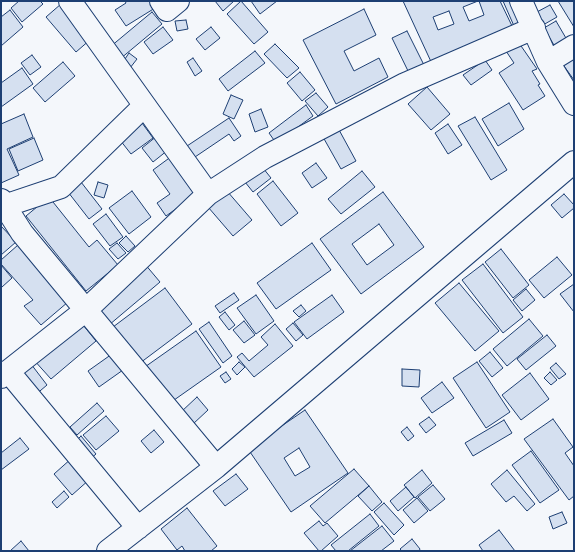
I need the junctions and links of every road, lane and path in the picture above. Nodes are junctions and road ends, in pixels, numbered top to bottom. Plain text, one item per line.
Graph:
1 (70, 1) edge
2 (161, 1) edge
3 (178, 1) edge
4 (521, 1) edge
5 (534, 28) junction
6 (574, 46) edge
7 (548, 62) junction
8 (574, 104) edge
9 (144, 106) junction
10 (574, 162) edge
11 (208, 194) junction
12 (3, 204) edge
13 (86, 310) junction
14 (5, 374) edge
15 (216, 467) junction
16 (138, 528) junction
17 (108, 551) edge

1 - 9 street
2 - 3 street
4 - 5 street
5 - 7 street
5 - 11 street
6 - 7 street
7 - 8 street
9 - 11 street
9 - 12 street
10 - 15 street
11 - 13 street
12 - 13 street
13 - 14 street
13 - 15 street
14 - 16 street
15 - 16 street
16 - 17 street

